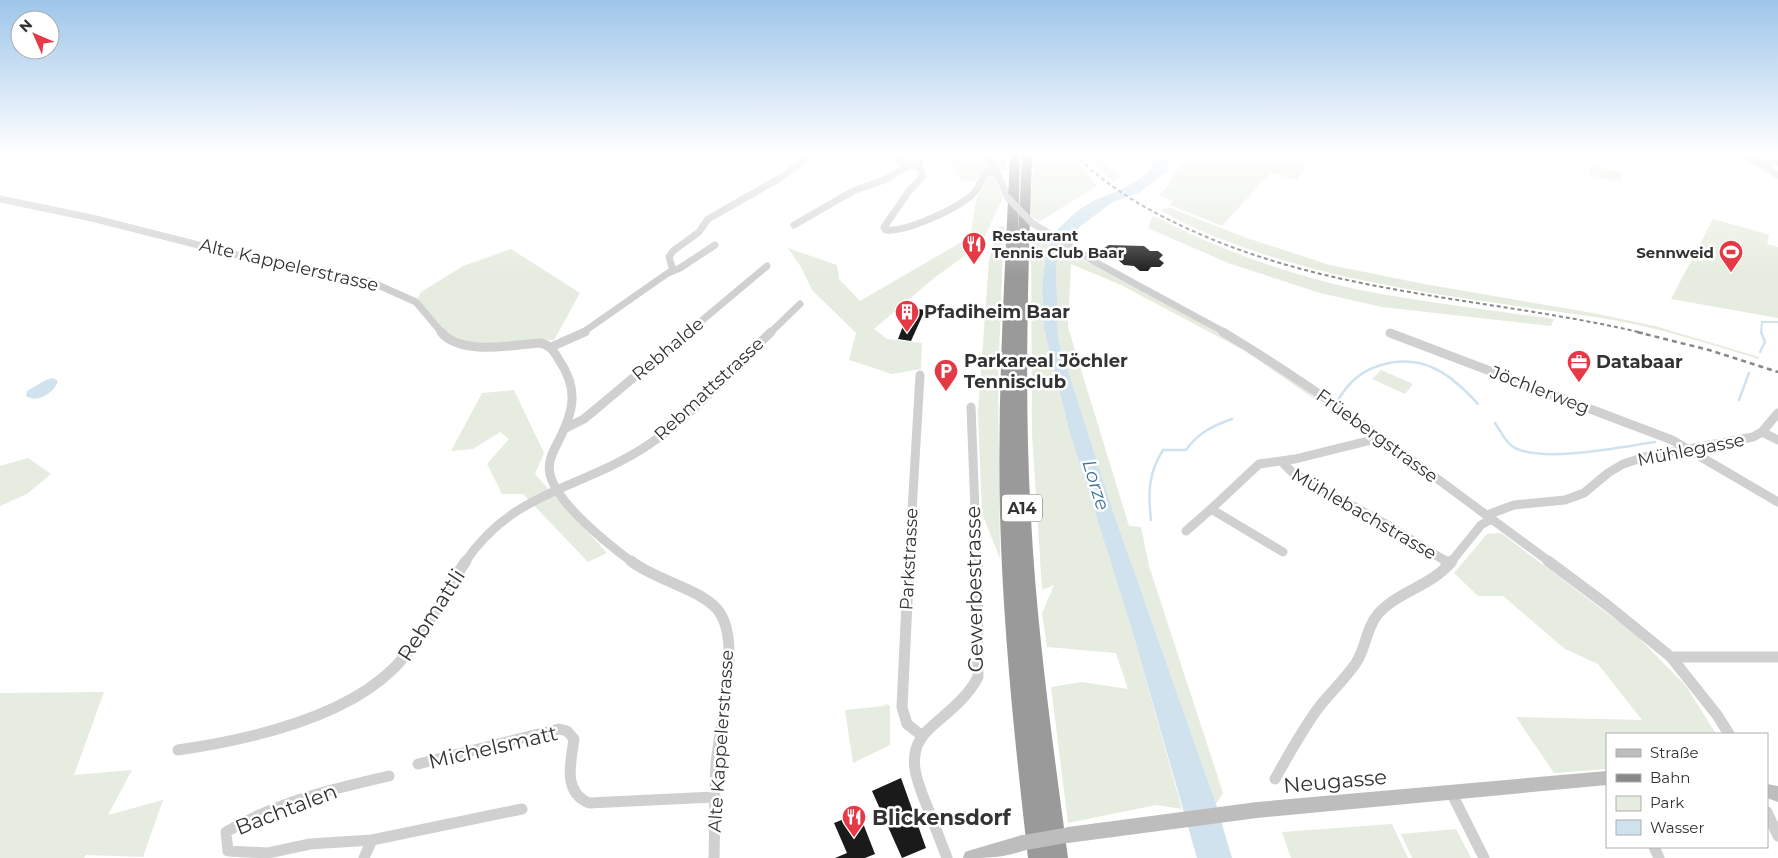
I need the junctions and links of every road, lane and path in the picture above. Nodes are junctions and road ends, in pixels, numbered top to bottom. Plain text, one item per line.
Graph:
1 (750, 195) edge
2 (845, 195) edge
3 (906, 195) edge
4 (970, 195) edge
5 (1007, 195) edge
6 (1014, 195) edge
7 (1025, 195) edge
8 (0, 199) edge
9 (794, 225) dead end
10 (715, 245) dead end
11 (767, 266) dead end
12 (673, 271) junction
13 (800, 304) dead end
14 (1390, 333) dead end
15 (551, 347) junction
16 (920, 375) dead end
17 (971, 407) dead end
18 (1778, 413) edge
19 (566, 428) junction
20 (1762, 432) junction
21 (1380, 438) junction
22 (1778, 440) edge
23 (1687, 450) junction
24 (1281, 461) junction
25 (555, 490) junction
26 (1778, 502) edge
27 (1211, 509) junction
28 (1489, 517) junction
29 (1186, 531) dead end
30 (1283, 552) dead end
31 (1450, 564) junction
32 (1671, 657) junction
33 (1778, 658) edge
34 (1728, 733) edge
35 (921, 736) junction
36 (178, 750) dead end
37 (418, 764) dead end
38 (389, 776) dead end
39 (1606, 778) edge
40 (1275, 779) dead end
41 (1451, 792) junction
42 (714, 797) junction
43 (522, 809) dead end
44 (1768, 814) edge
45 (1778, 836) edge
46 (372, 840) junction
47 (364, 858) edge
48 (714, 858) edge
49 (946, 858) edge
50 (971, 858) edge
51 (1039, 858) edge
52 (1057, 858) edge
53 (1484, 858) edge

1 - 12 street
2 - 9 street
3 - 4 street
5 - 21 street, Früebergstrasse, bridge
6 - 51 highway, A14
7 - 52 highway, A14
8 - 15 street, Alte Kappelerstrasse
10 - 12 street
11 - 19 street, Rebhalde
12 - 15 street
13 - 25 street, Rebmattstrasse
14 - 23 street, Jöchlerweg
15 - 19 street
16 - 35 street, Parkstrasse
17 - 35 street, Gewerbestrasse
18 - 20 street, Mühlegasse
19 - 25 street
20 - 22 street
20 - 23 street, Mühlegasse
21 - 24 street, Mühlebachstrasse
21 - 28 street, Früebergstrasse
23 - 26 street, Jöchlerweg
23 - 28 street, Mühlegasse
24 - 27 street, Mühlebachstrasse
24 - 31 street, Mühlebachstrasse
25 - 36 street, Rebmattli
25 - 42 street, Alte Kappelerstrasse
27 - 29 street, Mühlebachstrasse
27 - 30 street
28 - 31 street, Mühlegasse
28 - 32 street, Früebergstrasse
31 - 40 street, Mühlegasse
32 - 33 street
32 - 34 street, Früebergstrasse
35 - 49 street, Gewerbestrasse
37 - 42 street, Michelsmatt
38 - 46 street, Bachtalen
39 - 41 street, Neugasse
41 - 50 street, Neugasse, bridge
41 - 53 street
42 - 48 street, Alte Kappelerstrasse
43 - 46 street, Bachtalen
44 - 45 street
46 - 47 street

